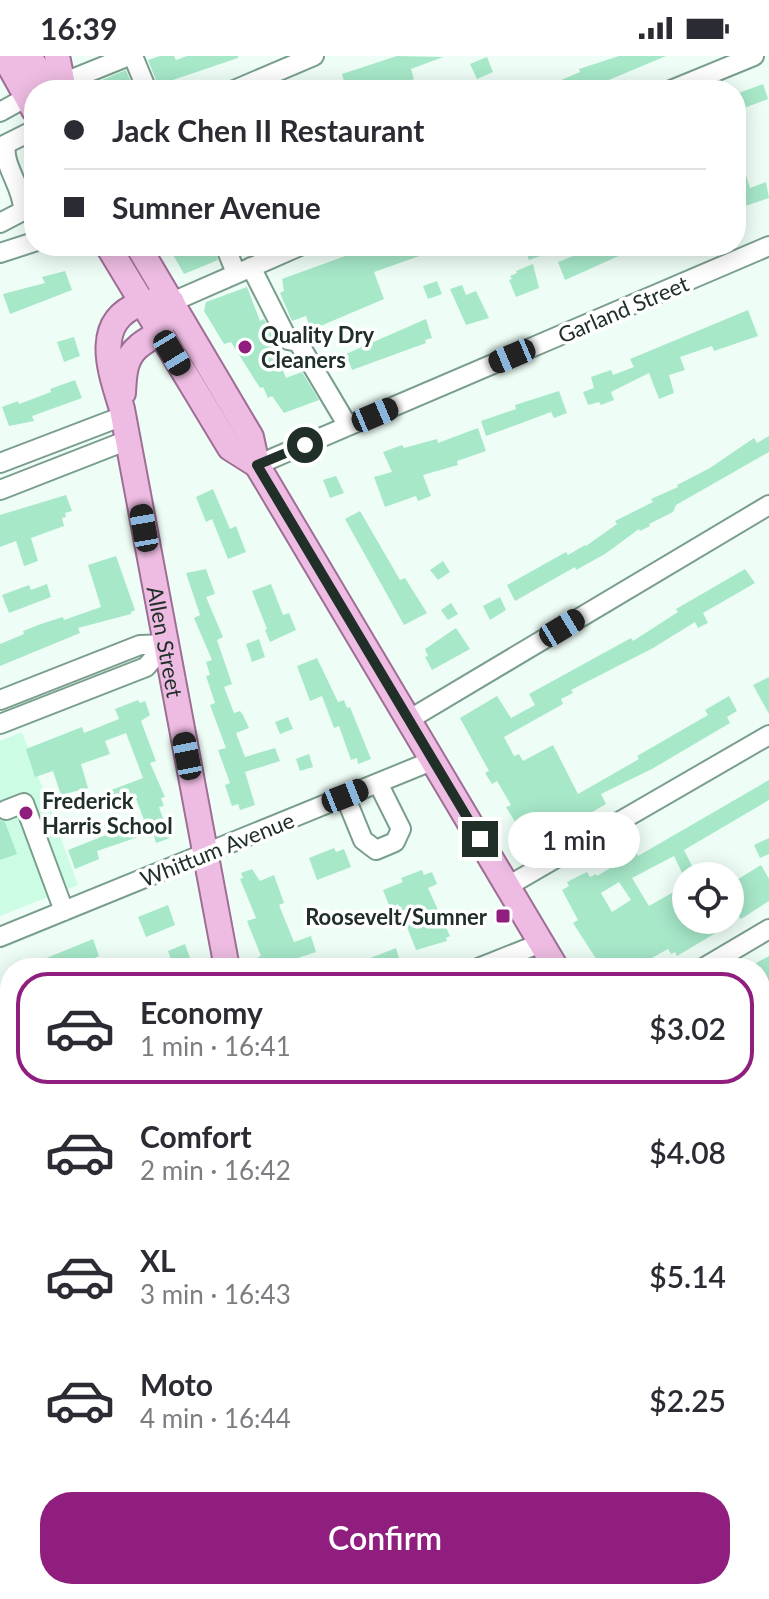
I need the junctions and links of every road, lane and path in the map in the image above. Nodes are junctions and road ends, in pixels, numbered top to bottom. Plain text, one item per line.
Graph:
1 (4, 56) edge
2 (29, 56) edge
3 (57, 56) edge
4 (131, 56) edge
5 (314, 56) edge
6 (754, 56) edge
7 (42, 80) edge
8 (50, 80) edge
9 (58, 80) edge
10 (82, 80) edge
11 (142, 80) edge
12 (258, 80) edge
13 (695, 80) edge
14 (24, 103) edge
15 (0, 112) edge
16 (24, 135) edge
17 (3, 145) edge
18 (0, 223) edge
19 (24, 245) edge
20 (769, 246) edge
21 (0, 253) edge
22 (114, 256) edge
23 (144, 256) edge
24 (233, 256) edge
25 (277, 256) edge
26 (746, 256) edge
27 (746, 256) edge
28 (244, 270) junction
29 (142, 302) junction
30 (172, 302) junction
31 (160, 333) junction
32 (122, 412) junction
33 (348, 426) junction
34 (128, 440) junction
35 (0, 463) edge
36 (257, 465) junction
37 (0, 490) edge
38 (769, 505) edge
39 (166, 644) junction
40 (0, 700) edge
41 (410, 719) junction
42 (0, 724) edge
43 (769, 735) edge
44 (434, 760) junction
45 (378, 783) junction
46 (345, 796) junction
47 (6, 810) dead end
48 (206, 854) junction
49 (508, 886) junction
50 (64, 911) junction
51 (769, 929) edge
52 (0, 937) edge
53 (541, 943) junction
54 (225, 958) edge
55 (503, 958) edge
56 (550, 958) edge
57 (720, 958) edge

1 - 7 main road
2 - 8 main road
3 - 9 main road
4 - 10 street
4 - 11 street
5 - 12 street
6 - 13 street
14 - 15 street
16 - 17 street
17 - 18 street
19 - 21 street
20 - 26 street, Garland Street
22 - 29 main road
23 - 30 main road
24 - 28 street
25 - 28 street
27 - 33 street, Garland Street
28 - 30 street
28 - 33 street
29 - 30 main road
29 - 31 main road
29 - 32 main road, Allen Street
30 - 31 main road, Allen Street
30 - 36 main road
31 - 32 main road, Allen Street
31 - 36 main road
32 - 34 main road, Allen Street
32 - 35 street
33 - 36 street, Garland Street
34 - 37 street
34 - 39 main road, Allen Street
36 - 41 main road
38 - 41 street
39 - 40 street
39 - 42 street
39 - 48 main road, Allen Street
41 - 44 main road
43 - 49 street
44 - 45 street, Whittum Avenue
44 - 49 main road
45 - 46 street, Whittum Avenue
45 - 46 street
46 - 48 street, Whittum Avenue
47 - 50 street
48 - 50 street, Whittum Avenue
48 - 54 main road, Allen Street
49 - 53 main road
50 - 52 street, Whittum Avenue
51 - 57 street
53 - 55 street
53 - 56 main road

